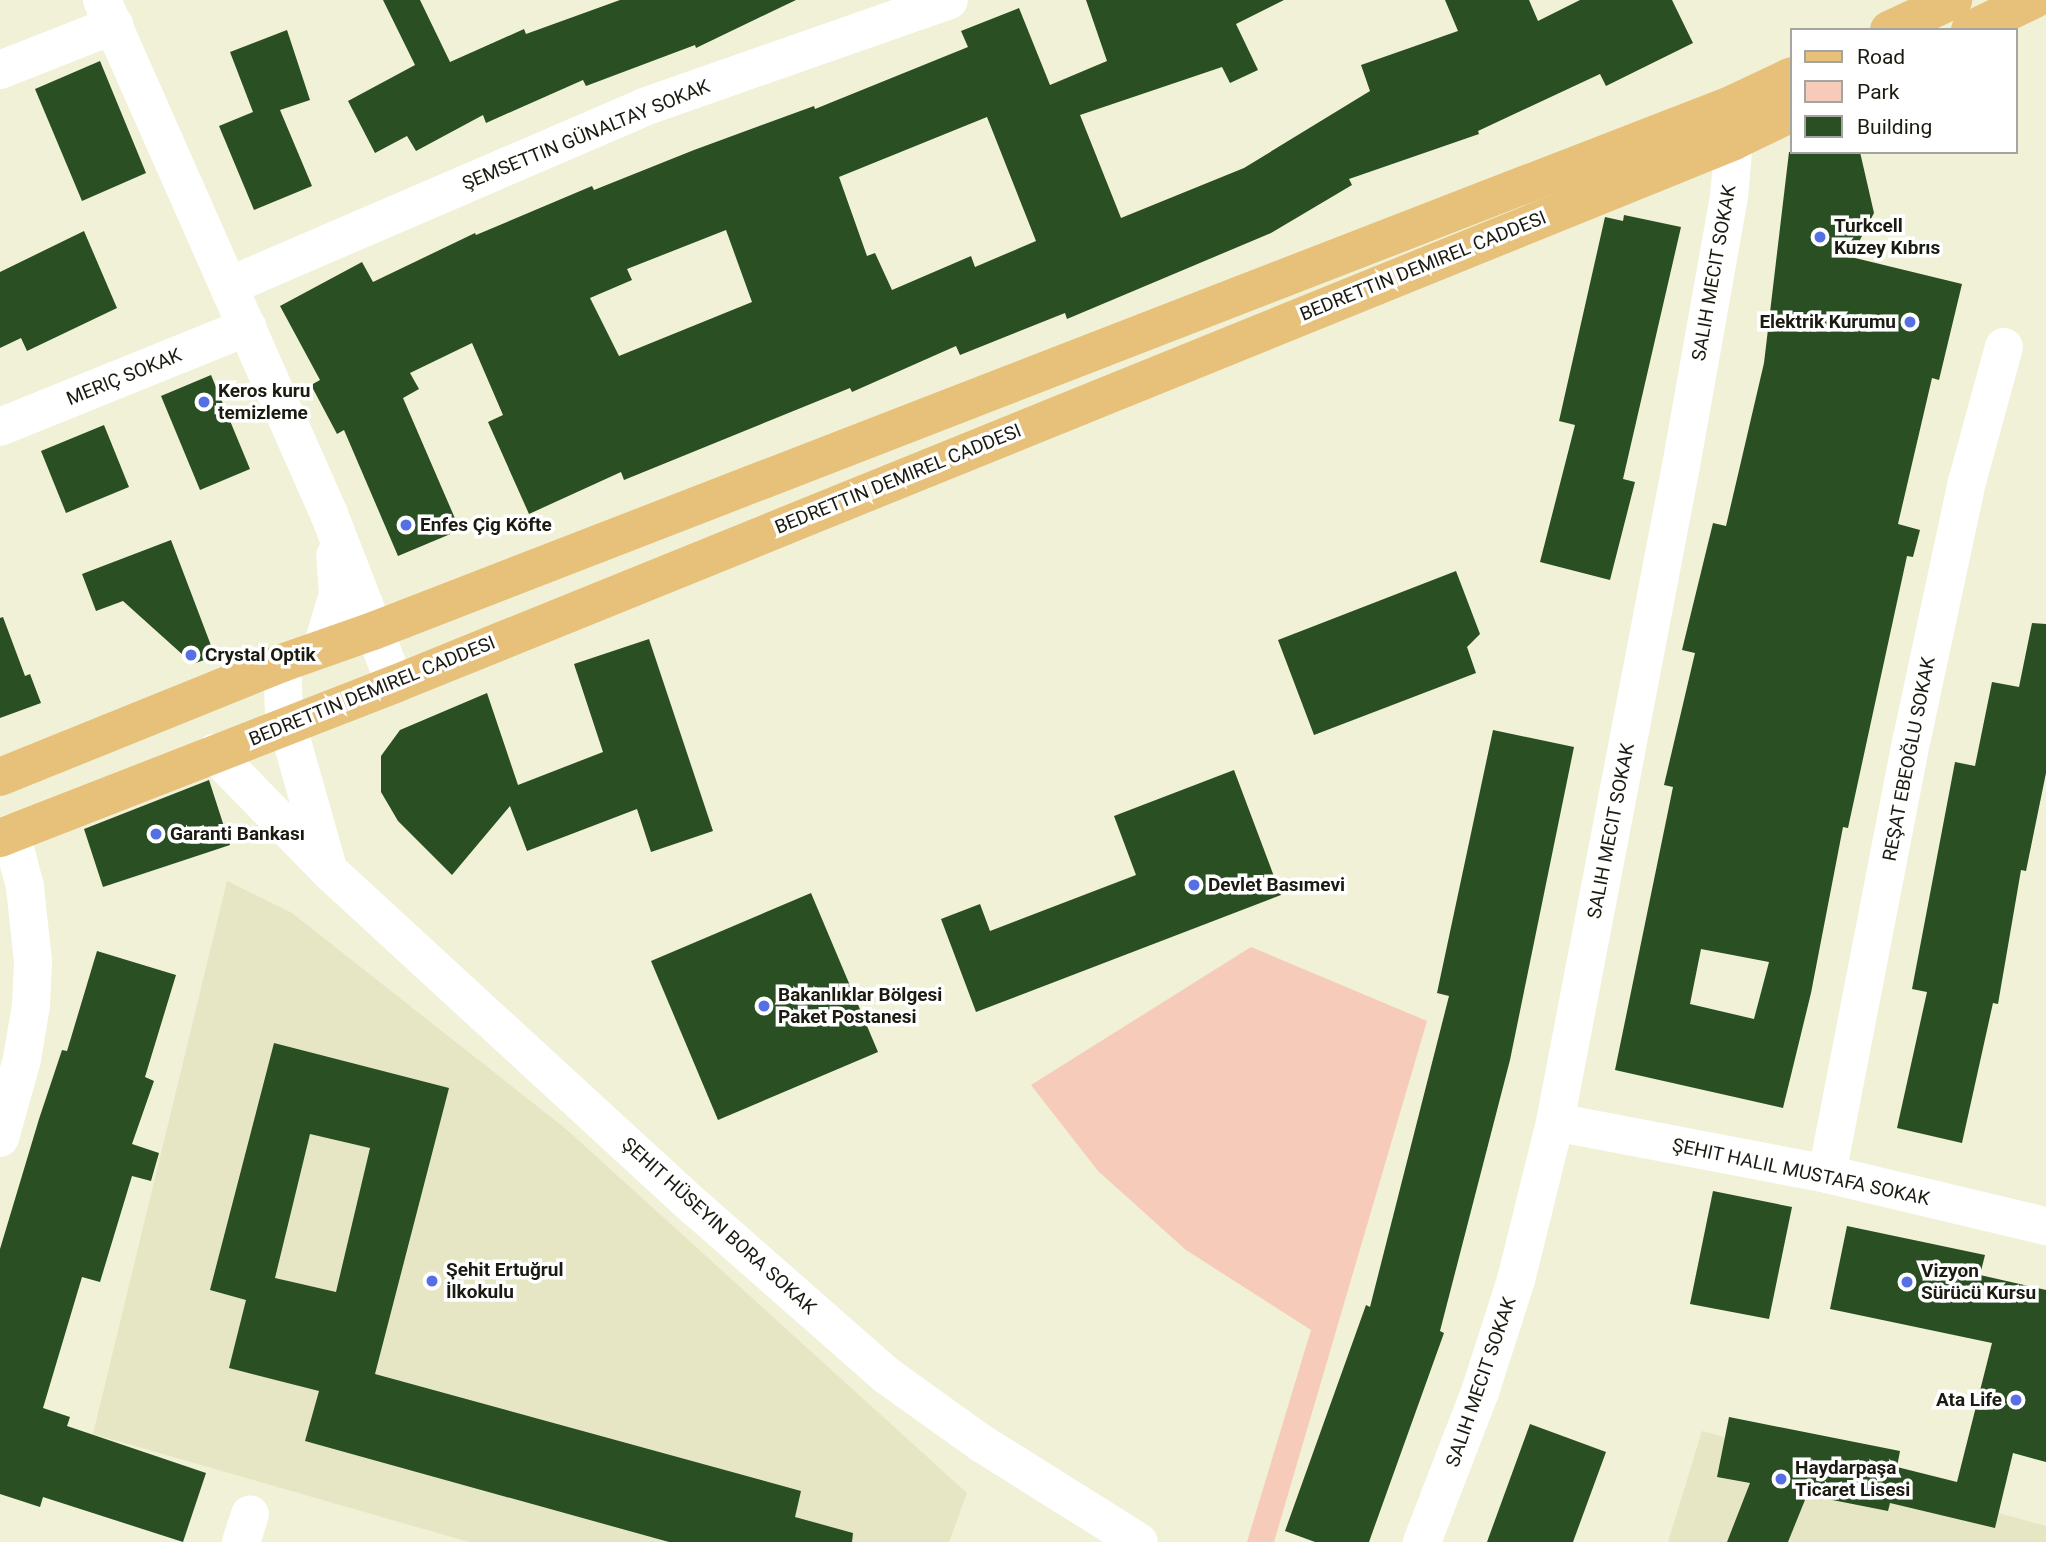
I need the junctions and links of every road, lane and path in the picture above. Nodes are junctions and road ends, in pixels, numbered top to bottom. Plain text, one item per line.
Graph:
1 (949, 0) edge
2 (1953, 0) edge
3 (2033, 0) edge
4 (108, 12) edge
5 (1893, 28) edge
6 (1974, 28) edge
7 (0, 70) edge
8 (1790, 78) edge
9 (1790, 113) edge
10 (1734, 122) junction
11 (229, 286) junction
12 (248, 327) junction
13 (2004, 347) dead end
14 (0, 427) edge
15 (329, 514) junction
16 (373, 631) junction
17 (322, 648) junction
18 (282, 663) junction
19 (395, 684) junction
20 (287, 725) junction
21 (214, 753) junction
22 (0, 777) edge
23 (5, 835) edge
24 (329, 871) junction
25 (1555, 1122) junction
26 (0, 1138) edge
27 (1826, 1174) junction
28 (2046, 1226) edge
29 (1139, 1542) edge
30 (1422, 1542) edge

1 - 11 street, ŞEMSETTIN GÜNALTAY SOKAK
2 - 5 main road
3 - 6 main road
4 - 7 street
4 - 11 street
8 - 10 main road, BEDRETTIN DEMIREL CADDESI
9 - 10 main road, BEDRETTIN DEMIREL CADDESI
10 - 16 main road, BEDRETTIN DEMIREL CADDESI
10 - 19 main road, BEDRETTIN DEMIREL CADDESI
10 - 25 street, SALIH MECIT SOKAK
11 - 12 street
12 - 14 street, MERIÇ SOKAK
12 - 15 street
13 - 27 street, REŞAT EBEOĞLU SOKAK
15 - 16 street
15 - 17 street
16 - 17 main road, BEDRETTIN DEMIREL CADDESI
16 - 19 street
17 - 18 main road, BEDRETTIN DEMIREL CADDESI
18 - 20 street
18 - 22 main road, BEDRETTIN DEMIREL CADDESI
19 - 20 main road, BEDRETTIN DEMIREL CADDESI
20 - 21 main road, BEDRETTIN DEMIREL CADDESI
20 - 24 street
21 - 23 main road, BEDRETTIN DEMIREL CADDESI
21 - 24 street, ŞEHIT HÜSEYIN BORA SOKAK
23 - 26 street
24 - 29 street, ŞEHIT HÜSEYIN BORA SOKAK
25 - 27 street, ŞEHIT HALIL MUSTAFA SOKAK
25 - 30 street, SALIH MECIT SOKAK
27 - 28 street, ŞEHIT HALIL MUSTAFA SOKAK

